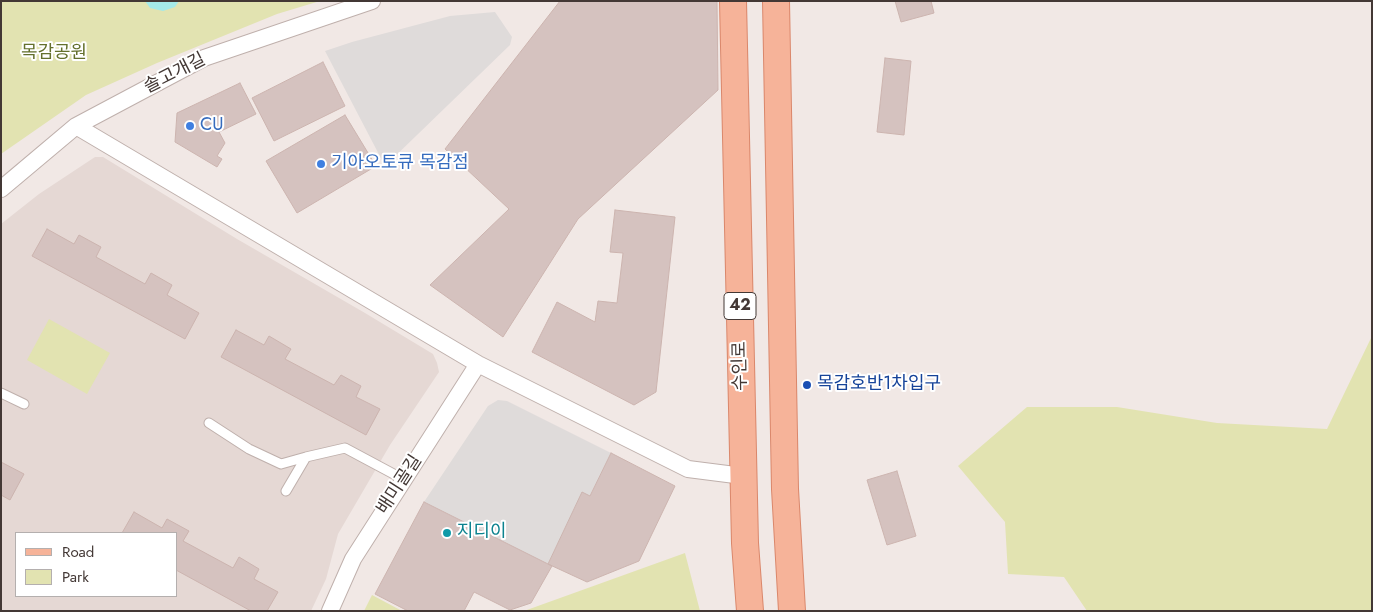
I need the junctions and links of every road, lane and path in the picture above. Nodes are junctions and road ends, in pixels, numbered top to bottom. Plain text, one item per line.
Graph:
1 (372, 1) edge
2 (733, 1) edge
3 (776, 1) edge
4 (76, 126) junction
5 (1, 189) edge
6 (478, 364) junction
7 (1, 393) edge
8 (24, 404) dead end
9 (209, 423) dead end
10 (306, 457) junction
11 (743, 476) junction
12 (403, 479) junction
13 (286, 491) dead end
14 (330, 611) edge
15 (750, 611) edge
16 (792, 611) edge

1 - 4 street, 솔고개길
2 - 11 main road, 수인로 / 42
3 - 16 main road, 42
4 - 5 street, 솔고개길
4 - 6 street
6 - 11 street
6 - 12 street, 배미골길
7 - 8 lane
9 - 10 lane
10 - 12 lane
10 - 13 lane
11 - 15 main road, 수인로 / 42
12 - 14 street, 배미골길

